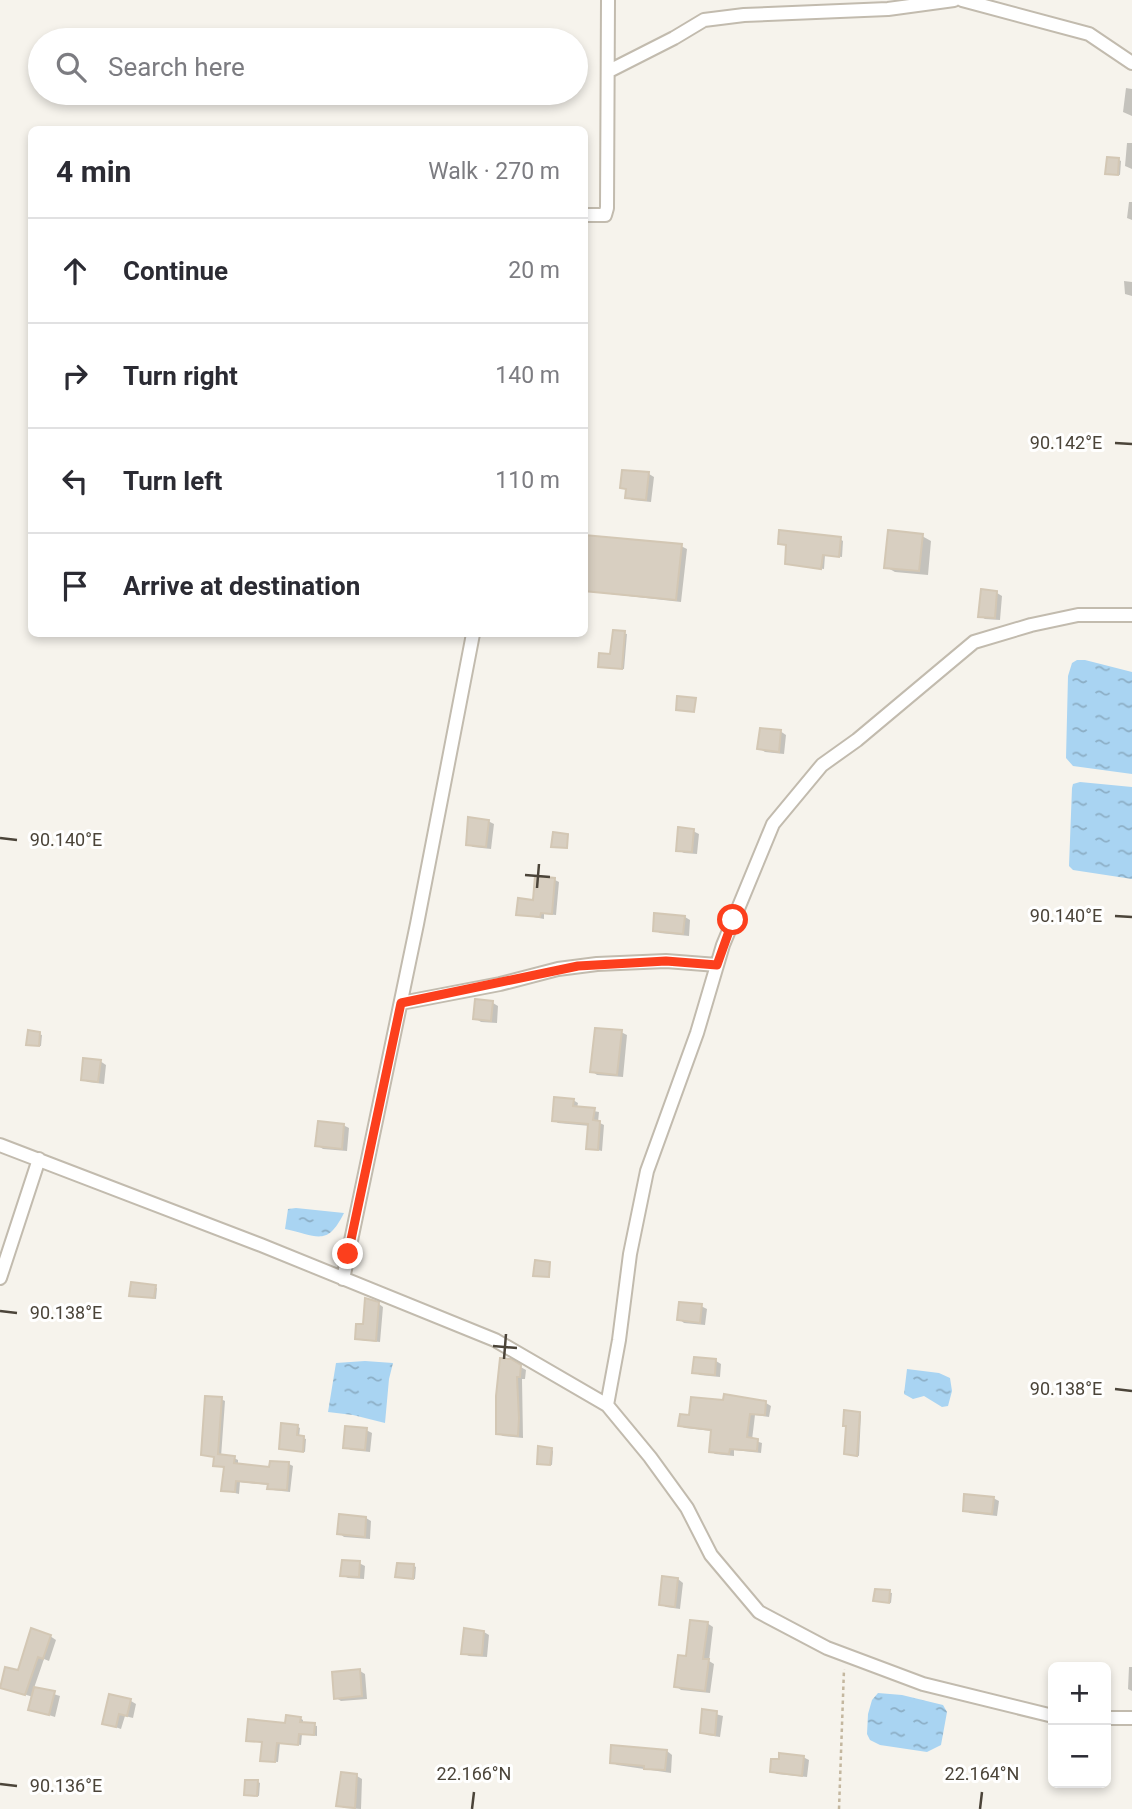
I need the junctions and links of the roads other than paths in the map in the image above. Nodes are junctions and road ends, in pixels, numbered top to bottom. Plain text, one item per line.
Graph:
1 (608, 0) edge
2 (954, 0) edge
3 (962, 0) edge
4 (1132, 63) edge
5 (609, 71) junction
6 (588, 215) edge
7 (1132, 615) edge
8 (472, 637) edge
9 (717, 965) junction
10 (401, 1003) junction
11 (0, 1145) edge
12 (39, 1159) junction
13 (0, 1278) edge
14 (343, 1279) junction
15 (607, 1405) junction
16 (1048, 1715) edge
17 (1111, 1718) edge
18 (1132, 1718) edge

1 - 5 street
2 - 5 street
3 - 4 street
5 - 6 street
7 - 9 street
8 - 10 street
9 - 10 street
9 - 15 street
10 - 14 street
11 - 12 street
12 - 13 street
12 - 14 street
14 - 15 street
15 - 16 street
17 - 18 street

